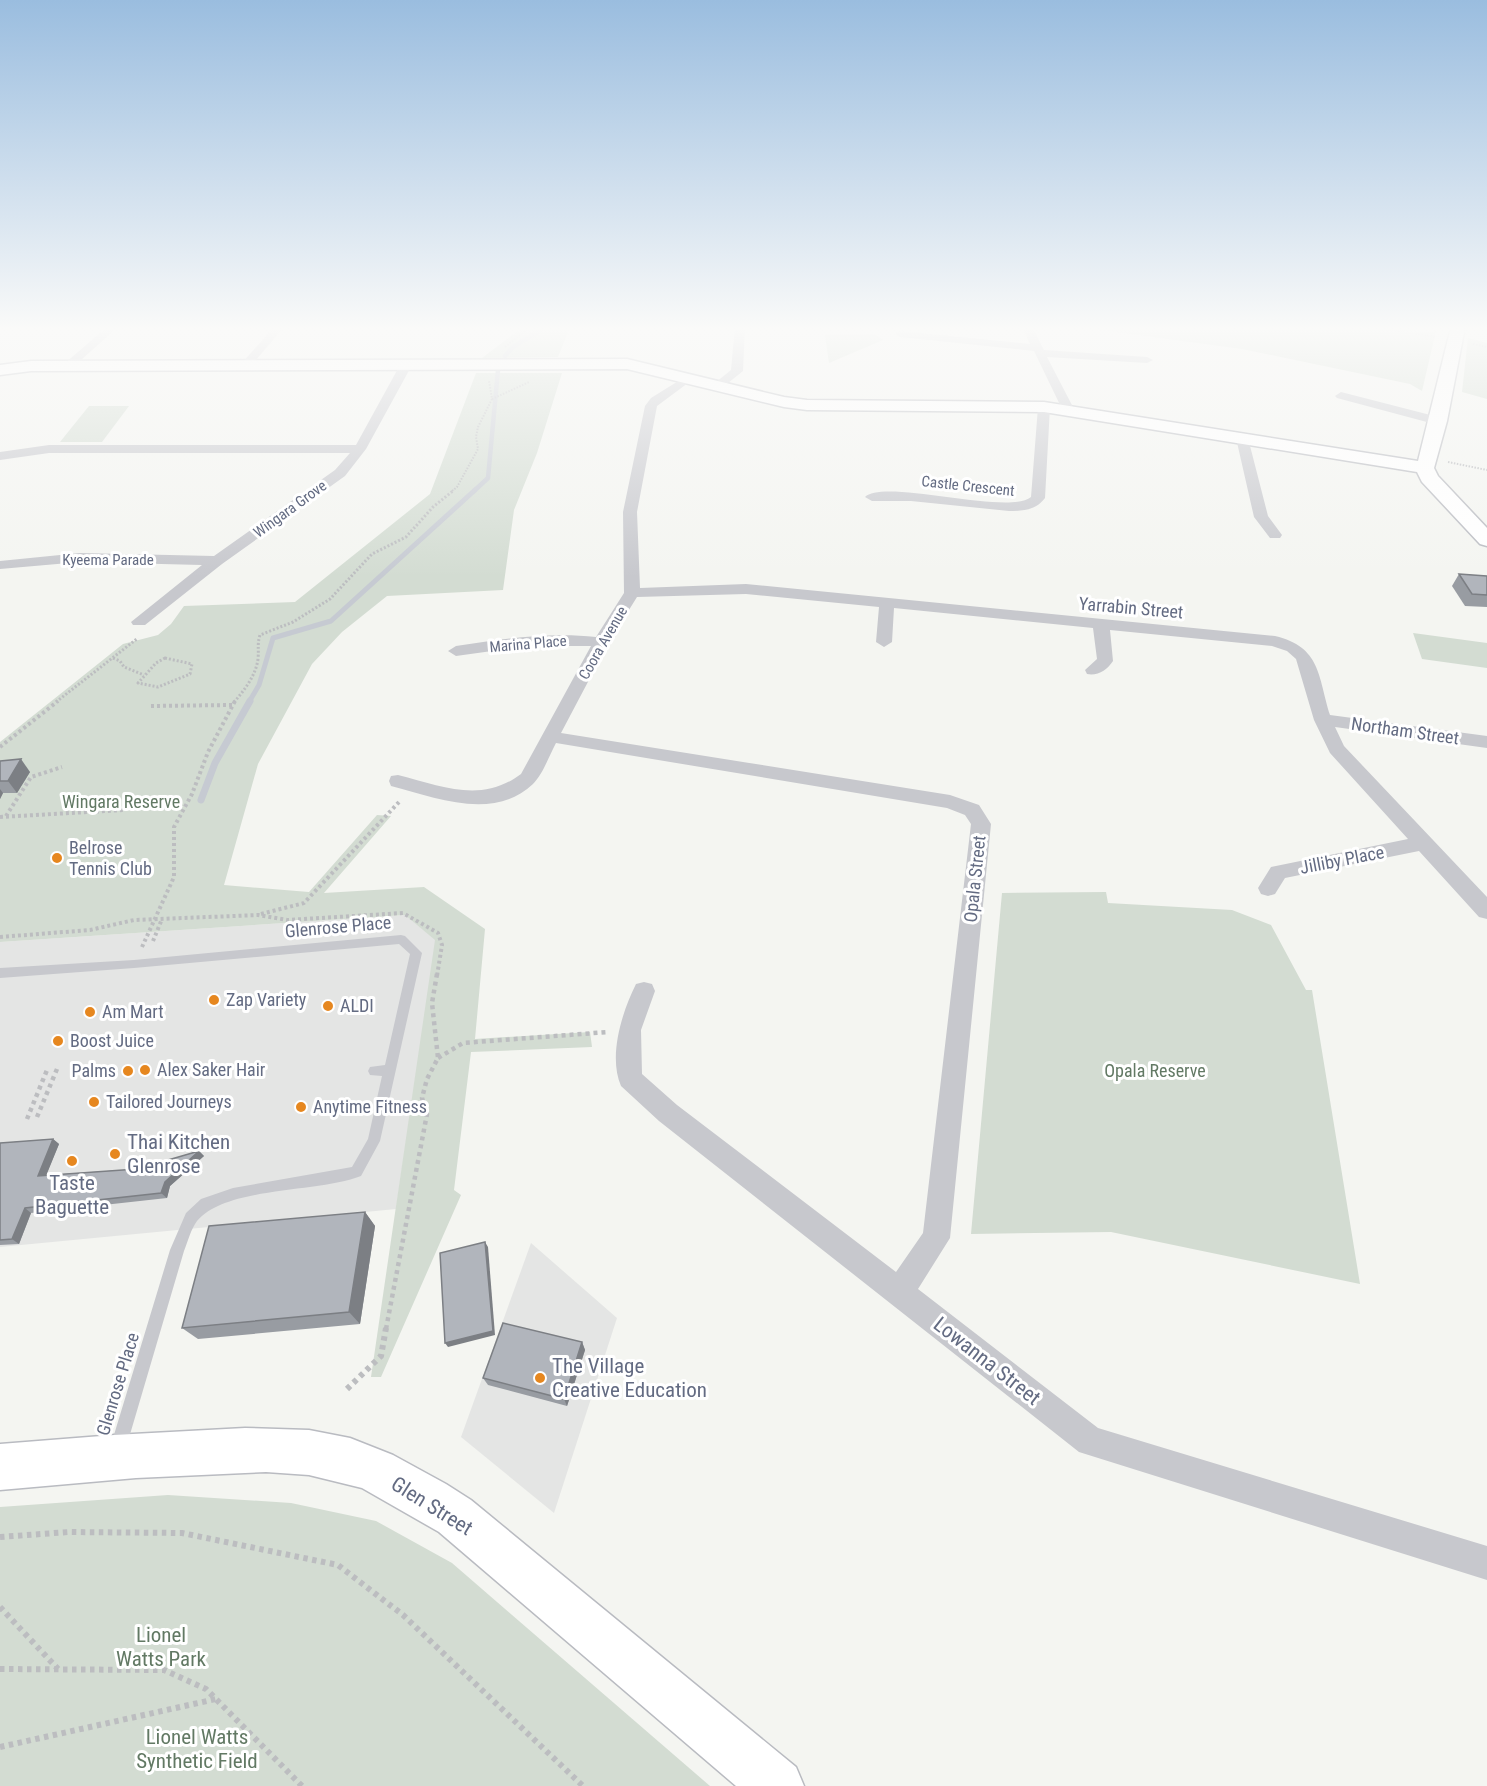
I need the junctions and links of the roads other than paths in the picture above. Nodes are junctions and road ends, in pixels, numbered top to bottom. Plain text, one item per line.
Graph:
1 (381, 410) edge
2 (650, 410) edge
3 (1044, 410) edge
4 (1076, 410) edge
5 (1397, 410) edge
6 (1440, 410) edge
7 (1438, 421) junction
8 (1242, 438) junction
9 (360, 449) junction
10 (0, 456) edge
11 (1425, 468) junction
12 (872, 496) dead end
13 (1275, 535) dead end
14 (1487, 540) edge
15 (217, 561) junction
16 (0, 565) edge
17 (632, 593) junction
18 (887, 603) junction
19 (139, 622) road end
20 (1101, 625) junction
21 (601, 642) junction
22 (884, 642) dead end
23 (456, 651) dead end
24 (1093, 670) dead end
25 (1323, 720) junction
26 (552, 737) junction
27 (1487, 742) edge
28 (398, 781) dead end
29 (1423, 843) junction
30 (1268, 888) dead end
31 (1487, 911) edge
32 (0, 973) edge
33 (644, 991) dead end
34 (390, 1070) junction
35 (374, 1071) dead end
36 (899, 1293) junction
37 (116, 1456) junction
38 (0, 1467) edge
39 (1487, 1563) edge
40 (777, 1786) edge

1 - 9 street, Wingara Grove
2 - 17 street, Coora Avenue
3 - 12 street, Castle Crescent
4 - 8 street
5 - 7 street
6 - 7 street
7 - 11 street
8 - 11 street
8 - 13 street
9 - 10 street
9 - 15 street, Wingara Grove
11 - 14 street
15 - 16 street, Kyeema Parade
15 - 19 street, Wingara Grove
17 - 18 street, Yarrabin Street
17 - 21 street, Coora Avenue
18 - 20 street, Yarrabin Street
18 - 22 street
20 - 24 street
20 - 25 street, Yarrabin Street
21 - 23 street, Marina Place
21 - 26 street, Coora Avenue
25 - 27 street, Northam Street
25 - 29 street, Yarrabin Street
26 - 28 street, Coora Avenue
26 - 36 street, Opala Street
29 - 30 street, Jilliby Place
29 - 31 street, Yarrabin Street
32 - 34 lane, Glenrose Place
33 - 36 street, Lowanna Street
34 - 35 lane
34 - 37 lane, Glenrose Place
36 - 39 street, Lowanna Street
37 - 38 street, Glen Street
37 - 40 street, Glen Street

